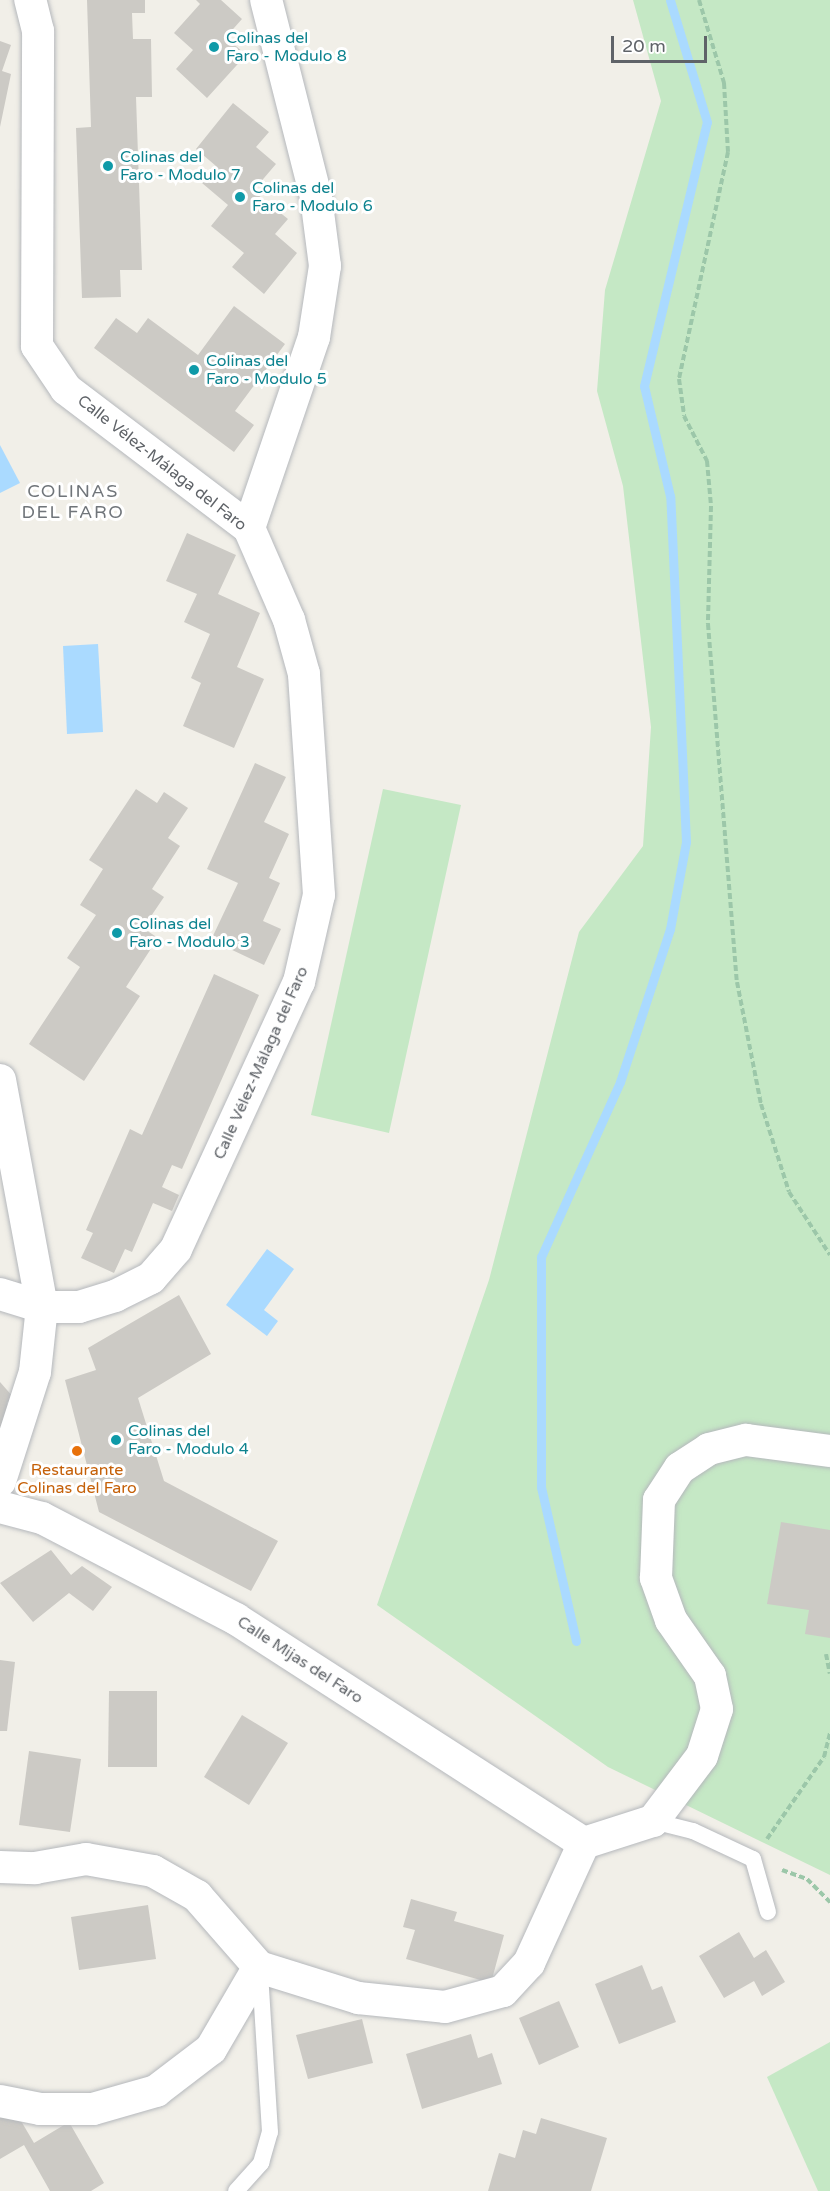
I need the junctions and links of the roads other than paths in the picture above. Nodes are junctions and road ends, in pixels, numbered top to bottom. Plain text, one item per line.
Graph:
1 (30, 0) edge
2 (266, 0) edge
3 (249, 528) junction
4 (0, 1080) edge
5 (0, 1294) edge
6 (42, 1307) junction
7 (830, 1451) edge
8 (0, 1481) edge
9 (0, 1507) edge
10 (653, 1821) junction
11 (584, 1843) junction
12 (0, 1867) edge
13 (768, 1912) dead end
14 (259, 1967) junction
15 (0, 2101) edge
16 (236, 2191) edge

1 - 3 street, Calle Vélez-Málaga del Faro
2 - 3 street
3 - 6 street, Calle Vélez-Málaga del Faro
4 - 6 street
5 - 6 street, Calle Vélez-Málaga del Faro
6 - 8 street
7 - 10 street
9 - 11 street, Calle Mijas del Faro
10 - 11 street
10 - 13 lane
11 - 14 street
12 - 14 street
14 - 15 street
14 - 16 lane

